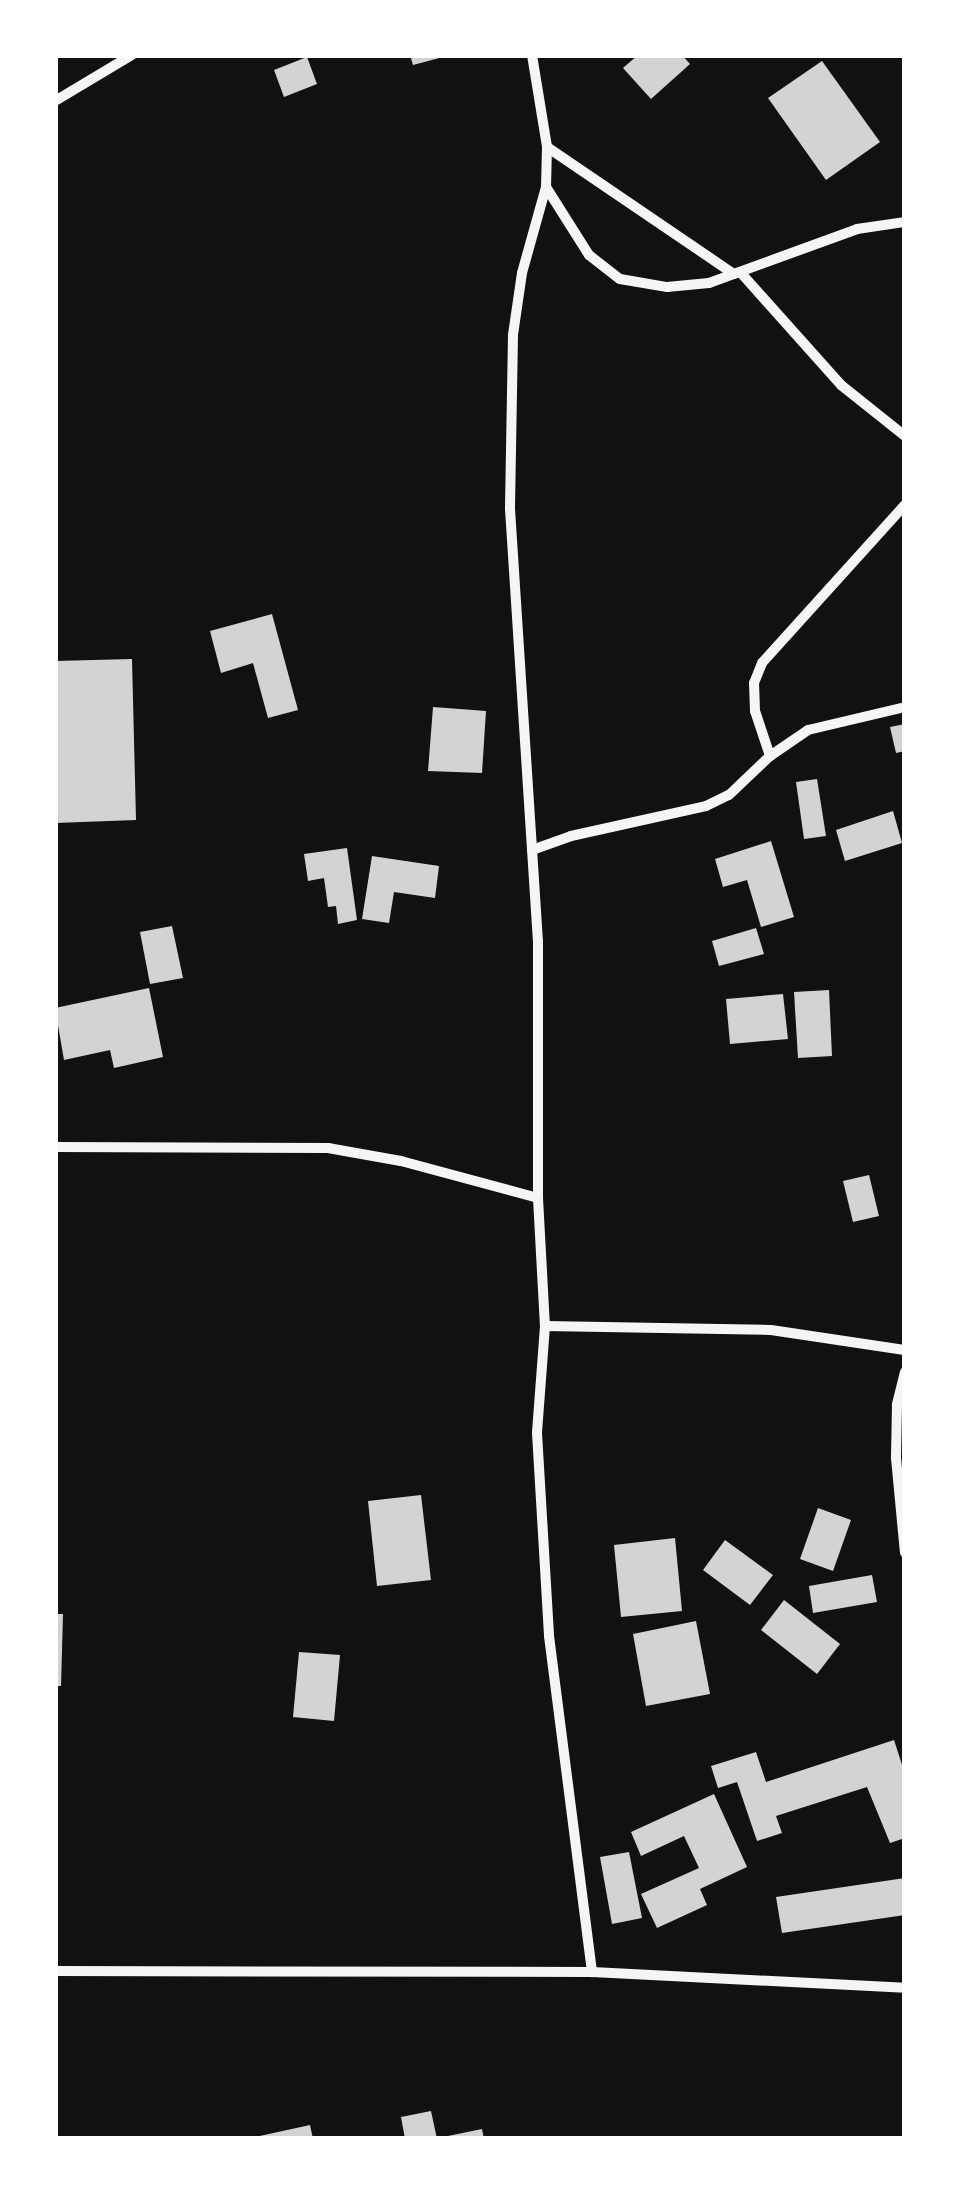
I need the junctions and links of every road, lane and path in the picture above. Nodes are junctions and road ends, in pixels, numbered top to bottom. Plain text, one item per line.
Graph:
1 (132, 55) edge
2 (532, 55) edge
3 (55, 100) edge
4 (547, 147) junction
5 (546, 187) junction
6 (905, 222) edge
7 (737, 274) junction
8 (905, 436) edge
9 (905, 505) edge
10 (905, 708) edge
11 (770, 756) junction
12 (532, 850) junction
13 (55, 1148) edge
14 (538, 1198) junction
15 (545, 1326) junction
16 (905, 1350) edge
17 (905, 1372) edge
18 (905, 1553) edge
19 (55, 1971) edge
20 (592, 1972) junction
21 (905, 1988) edge

1 - 3 street
2 - 4 street
4 - 5 street
4 - 7 street
5 - 7 street
5 - 12 street
6 - 7 street
7 - 8 street
9 - 11 street
10 - 11 street
11 - 12 street
12 - 14 street
13 - 14 street
14 - 15 street
15 - 16 street
15 - 20 street
17 - 18 street
19 - 20 street
20 - 21 street

